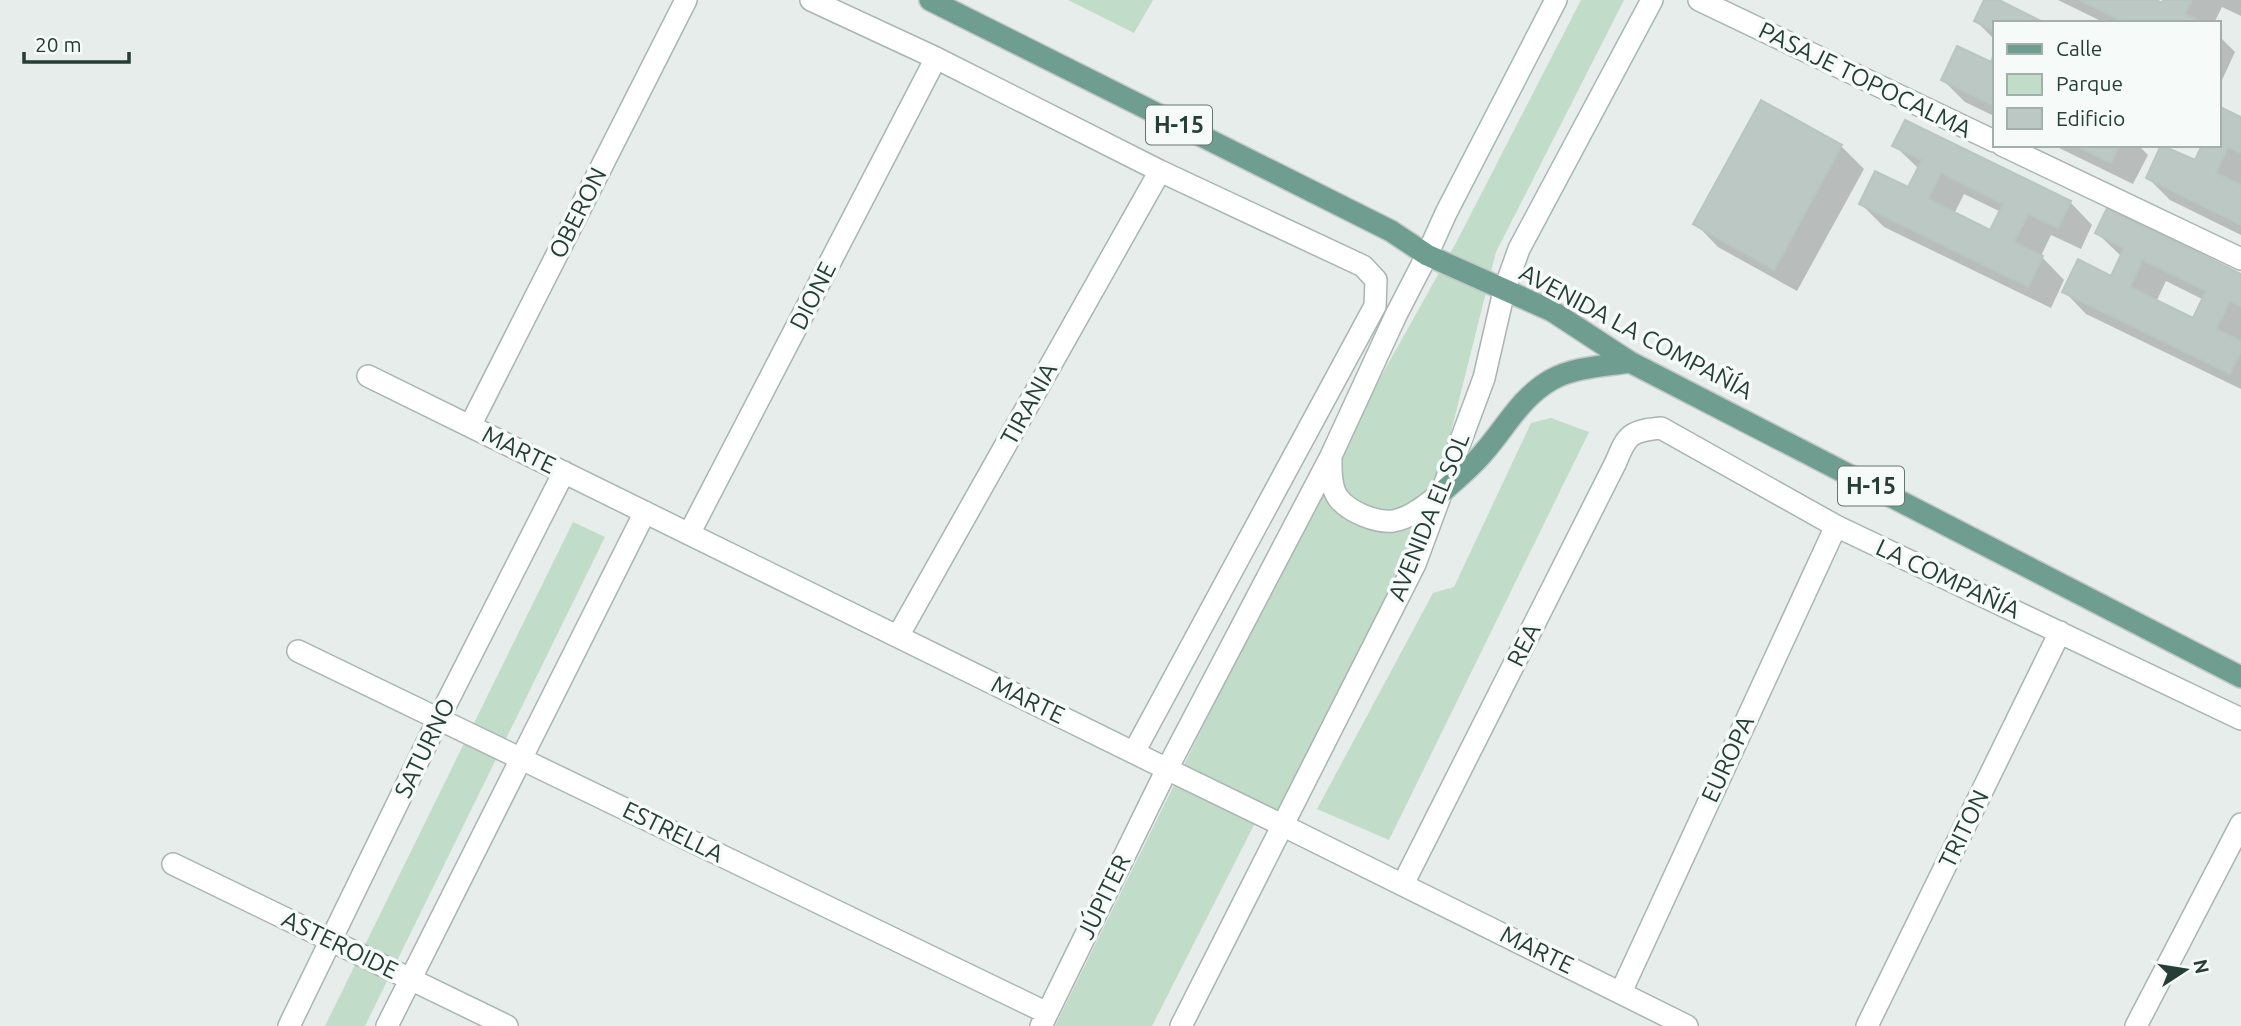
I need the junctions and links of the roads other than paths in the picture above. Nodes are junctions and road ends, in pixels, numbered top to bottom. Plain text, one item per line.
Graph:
1 (685, 0) edge
2 (811, 0) edge
3 (930, 0) edge
4 (1556, 0) edge
5 (1652, 0) edge
6 (1699, 0) edge
7 (936, 58) junction
8 (1993, 141) edge
9 (2006, 147) edge
10 (1160, 171) junction
11 (1427, 255) junction
12 (2241, 259) edge
13 (1504, 291) junction
14 (1630, 362) junction
15 (368, 376) dead end
16 (470, 426) junction
17 (1661, 428) joint
18 (1331, 456) junction
19 (564, 472) junction
20 (1440, 494) junction
21 (645, 512) junction
22 (1836, 526) junction
23 (689, 534) junction
24 (2060, 632) junction
25 (898, 636) junction
26 (298, 651) dead end
27 (2241, 677) edge
28 (439, 719) junction
29 (2241, 719) edge
30 (1134, 752) junction
31 (521, 758) junction
32 (1167, 769) junction
33 (2241, 824) edge
34 (1282, 825) junction
35 (173, 864) dead end
36 (1403, 884) junction
37 (331, 940) junction
38 (410, 979) junction
39 (1621, 992) junction
40 (1044, 1019) edge
41 (289, 1026) edge
42 (387, 1026) edge
43 (507, 1026) edge
44 (1181, 1026) edge
45 (1687, 1026) edge
46 (1867, 1026) edge
47 (2136, 1026) edge

1 - 16 street, OBERON
2 - 7 street
3 - 11 main road, AVENIDA LA COMPAÑÍA / H-15
4 - 11 street
5 - 13 street, AVENIDA EL SOL
6 - 8 street, PASAJE TOPOCALMA
7 - 10 street
7 - 23 street, DIONE
9 - 12 street, PASAJE TOPOCALMA
10 - 25 street, TIRANIA
10 - 30 street
11 - 13 main road, AVENIDA LA COMPAÑÍA / H-15
11 - 18 street
13 - 14 main road, AVENIDA LA COMPAÑÍA / H-15
13 - 20 street, AVENIDA EL SOL
14 - 20 main road
14 - 27 main road, AVENIDA LA COMPAÑÍA / H-15
15 - 16 street, MARTE
16 - 19 street, MARTE
17 - 22 street, LA COMPAÑÍA
17 - 36 street, REA
18 - 20 street
18 - 32 street
19 - 21 street, MARTE
19 - 28 street, SATURNO
20 - 34 street, AVENIDA EL SOL
21 - 23 street, MARTE
21 - 31 street
22 - 24 street, LA COMPAÑÍA
22 - 39 street, EUROPA
23 - 25 street, MARTE
24 - 29 street, LA COMPAÑÍA
24 - 46 street, TRITON
25 - 30 street, MARTE
26 - 28 street, ESTRELLA
28 - 31 street, ESTRELLA
28 - 37 street, SATURNO
30 - 32 street, MARTE
31 - 38 street
31 - 40 street, ESTRELLA
32 - 34 street, MARTE
32 - 40 street, JÚPITER
33 - 47 street
34 - 36 street, MARTE
34 - 44 street, AVENIDA EL SOL
35 - 37 street, ASTEROIDE
36 - 39 street, MARTE
37 - 38 street, ASTEROIDE
37 - 41 street, SATURNO
38 - 42 street
38 - 43 street, ASTEROIDE
39 - 45 street, MARTE

